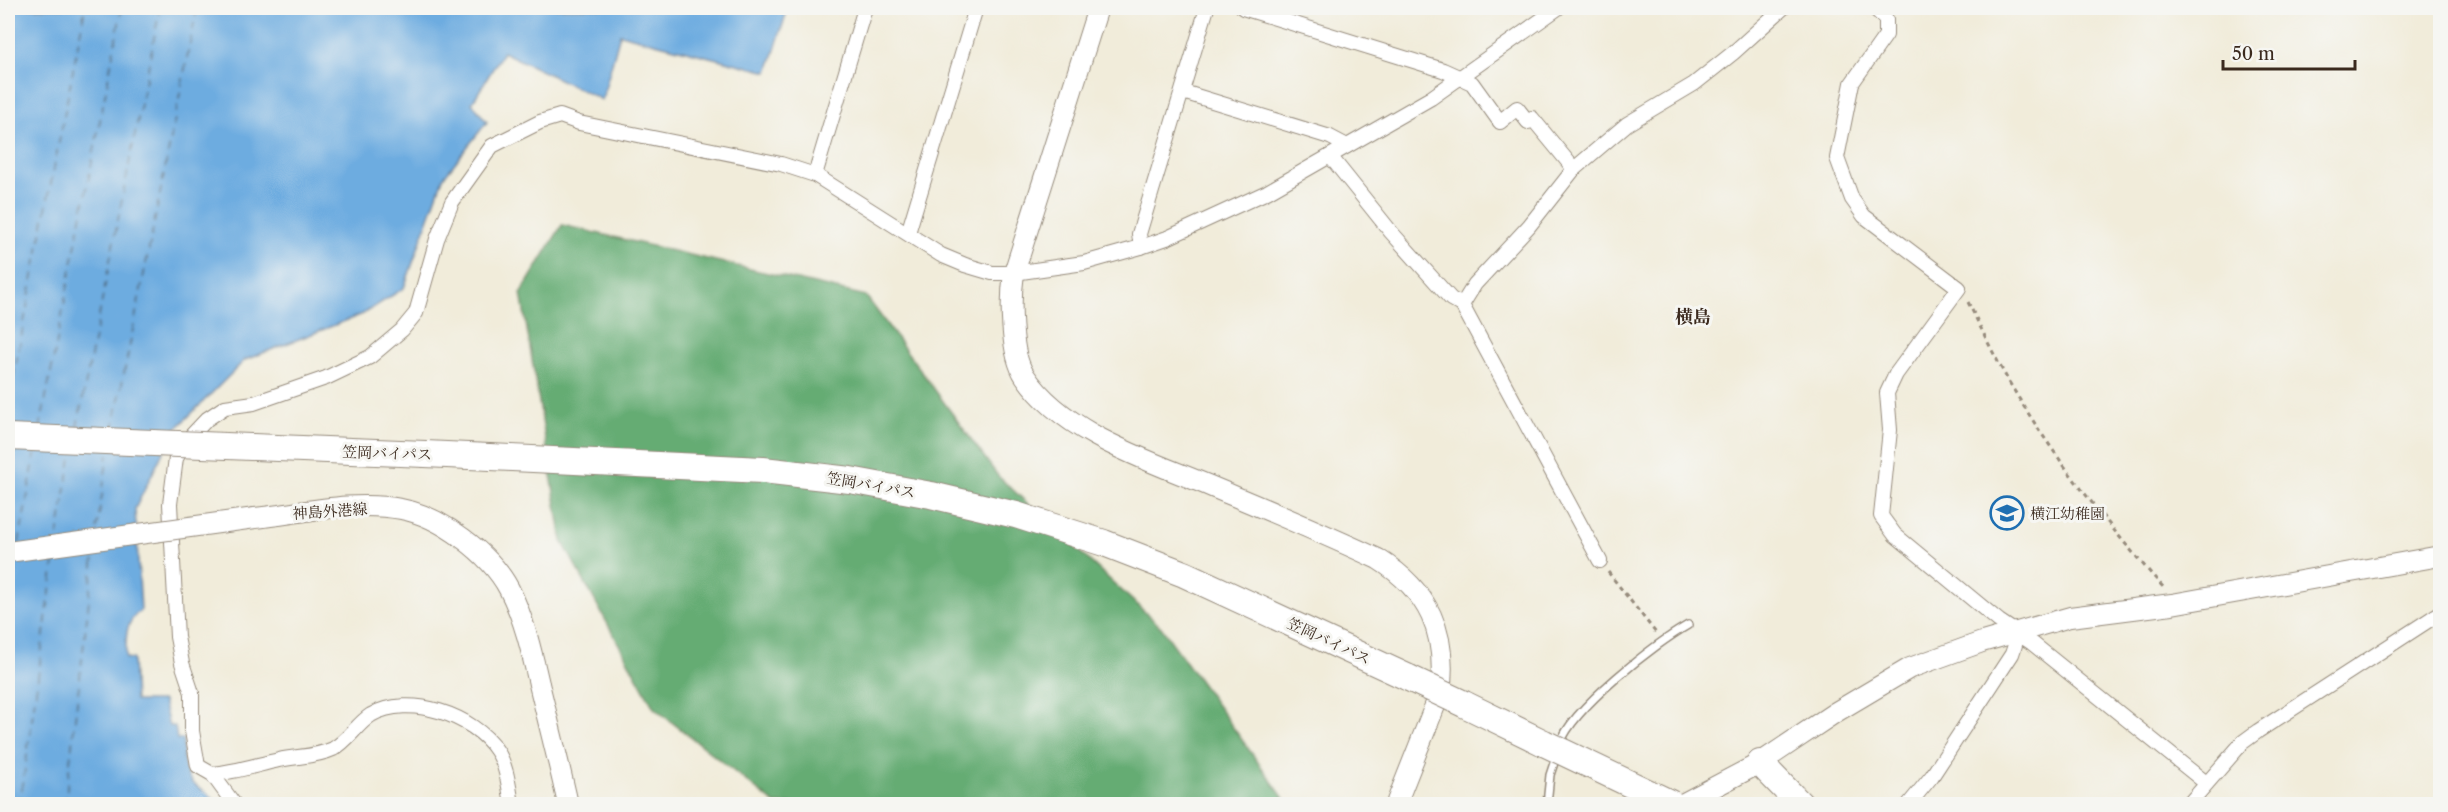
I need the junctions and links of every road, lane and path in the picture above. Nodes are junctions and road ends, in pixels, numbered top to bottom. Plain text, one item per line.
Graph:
1 (865, 8) edge
2 (976, 8) edge
3 (1098, 8) edge
4 (1207, 8) edge
5 (1243, 8) edge
6 (1558, 8) edge
7 (1783, 8) edge
8 (1874, 8) edge
9 (1460, 78) junction
10 (1183, 92) junction
11 (1347, 146) junction
12 (1330, 156) junction
13 (1574, 169) junction
14 (815, 175) junction
15 (908, 233) junction
16 (1141, 247) junction
17 (1014, 273) junction
18 (1959, 288) junction
19 (1462, 305) junction
20 (8, 436) edge
21 (8, 552) edge
22 (2440, 556) edge
23 (1600, 561) joint
24 (2172, 604) junction
25 (2440, 613) edge
26 (1688, 625) dead end
27 (2016, 633) junction
28 (1662, 640) junction
29 (1760, 763) junction
30 (212, 774) junction
31 (2206, 783) junction
32 (234, 804) edge
33 (512, 804) edge
34 (568, 804) edge
35 (1396, 804) edge
36 (1547, 804) edge
37 (1672, 804) edge
38 (1682, 804) edge
39 (1800, 804) edge
40 (1909, 804) edge
41 (2189, 804) edge

1 - 14 street
2 - 15 street
3 - 17 street
4 - 10 street
5 - 9 street
6 - 9 street
7 - 13 street
8 - 18 street
9 - 11 street
9 - 13 street
10 - 11 street
10 - 16 street
11 - 12 street
12 - 16 street
12 - 19 street
13 - 19 street
14 - 15 street
14 - 30 street
15 - 17 street
16 - 17 street
17 - 35 street
18 - 24 path
18 - 27 street
19 - 23 street
20 - 37 highway, 笠岡バイパス, bridge
21 - 34 street, 神島外港線, bridge
22 - 24 street
23 - 28 path
24 - 27 street
25 - 31 street
26 - 28 lane
27 - 29 street
27 - 31 street
27 - 40 street
28 - 36 lane
29 - 38 street
29 - 39 highway
30 - 32 street
30 - 33 street
31 - 41 street

